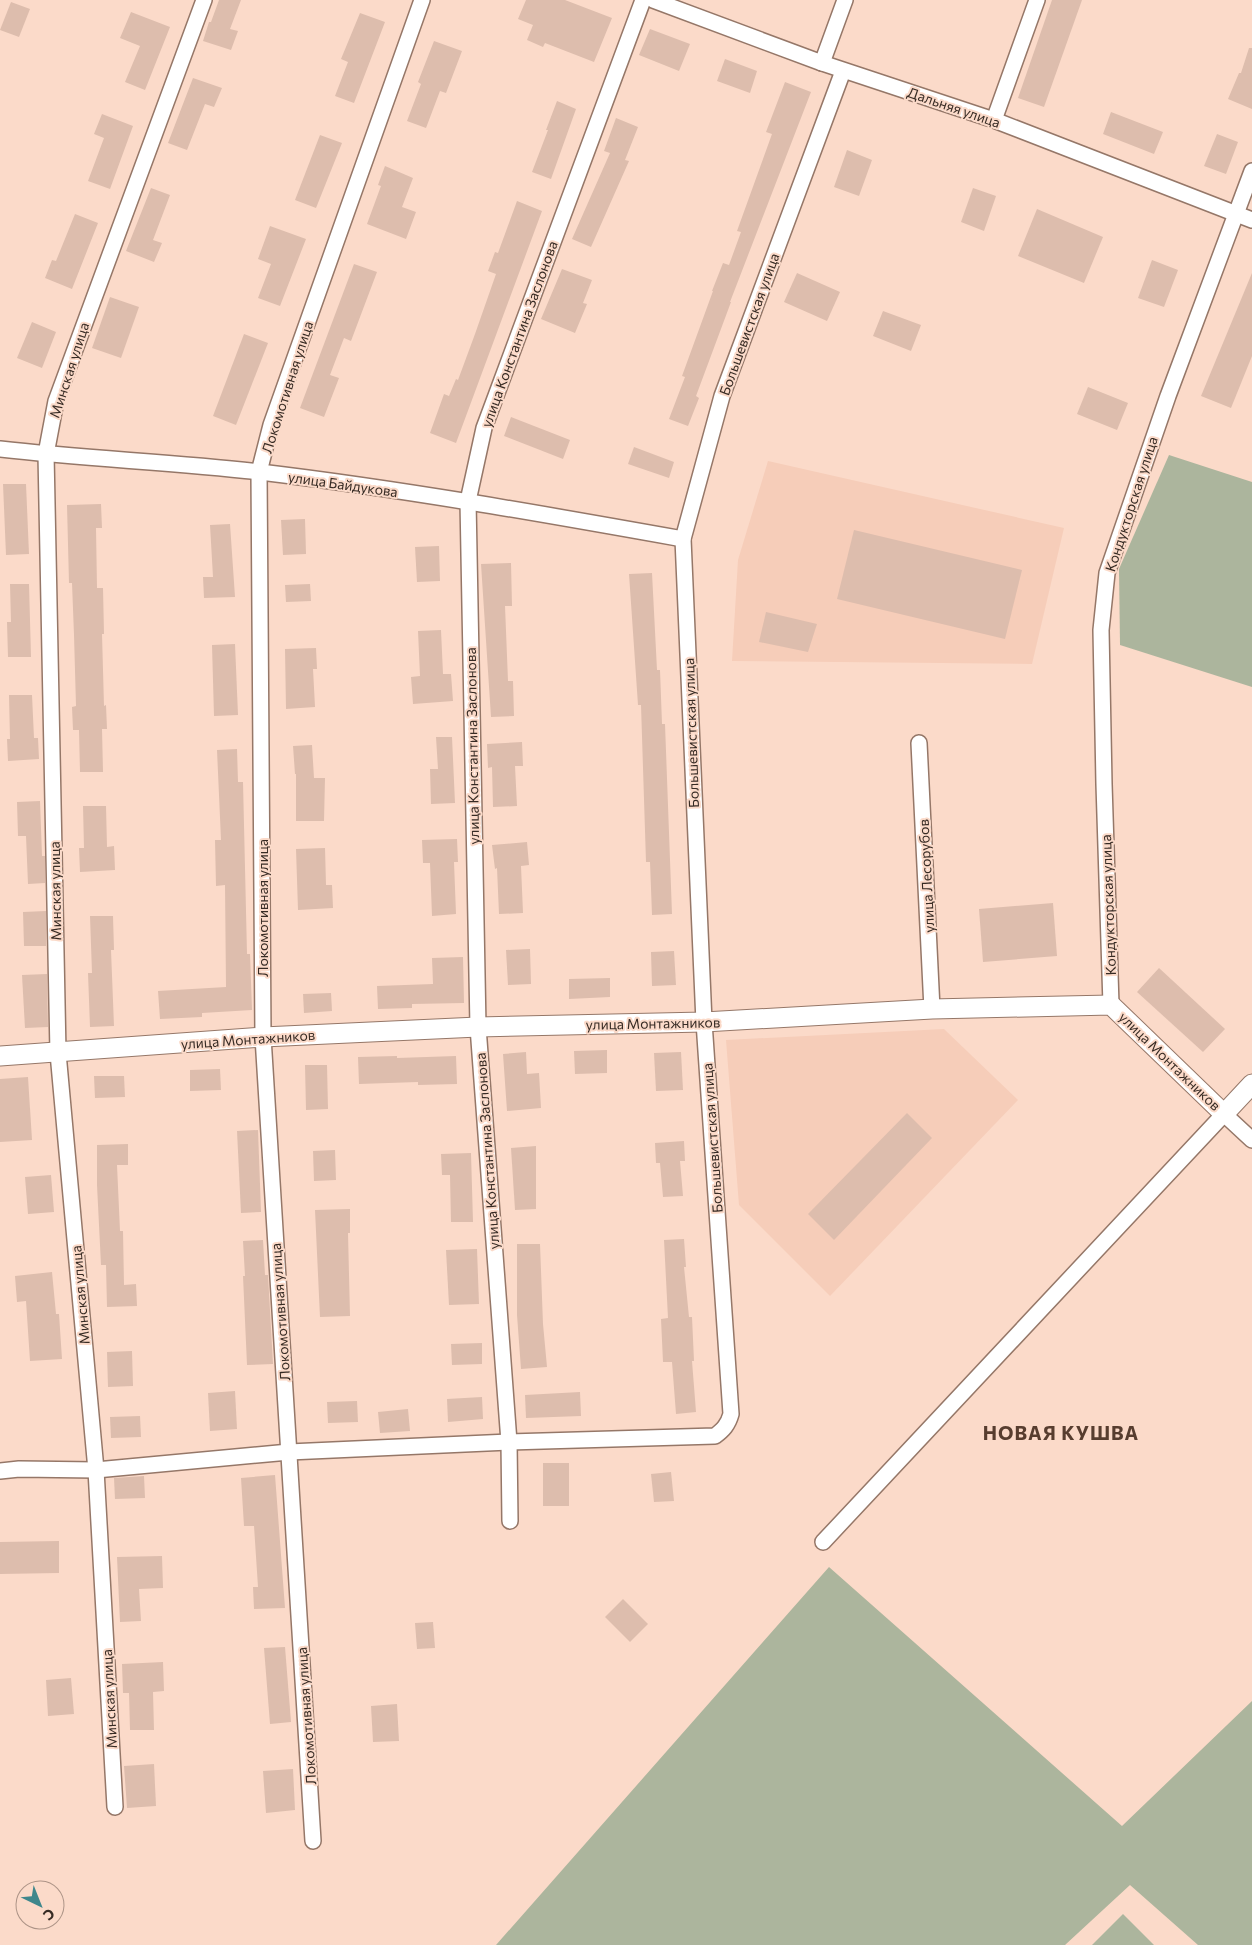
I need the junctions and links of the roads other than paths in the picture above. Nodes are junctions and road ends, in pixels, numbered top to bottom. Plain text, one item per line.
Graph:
1 (204, 0) edge
2 (422, 0) edge
3 (643, 0) edge
4 (653, 0) edge
5 (845, 0) edge
6 (1037, 0) edge
7 (822, 64) junction
8 (843, 71) junction
9 (994, 120) junction
10 (1252, 171) edge
11 (1236, 215) junction
12 (1252, 220) edge
13 (0, 449) edge
14 (46, 454) junction
15 (259, 472) junction
16 (468, 501) junction
17 (683, 539) junction
18 (919, 743) dead end
19 (1111, 1004) junction
20 (932, 1009) junction
21 (704, 1022) junction
22 (478, 1027) junction
23 (263, 1037) junction
24 (58, 1053) junction
25 (0, 1056) edge
26 (1252, 1084) edge
27 (1224, 1114) junction
28 (1252, 1140) edge
29 (509, 1442) junction
30 (289, 1452) junction
31 (96, 1470) junction
32 (0, 1471) edge
33 (510, 1521) dead end
34 (823, 1542) dead end
35 (115, 1807) dead end
36 (314, 1841) dead end

1 - 14 street, Минская улица
2 - 15 street, Локомотивная улица
3 - 16 street, улица Константина Заслонова
4 - 7 street, Дальняя улица
5 - 7 street
6 - 9 street
7 - 8 street, Дальняя улица
8 - 9 street, Дальняя улица
8 - 17 street, Большевистская улица
9 - 11 street, Дальняя улица
10 - 11 street, Кондукторская улица
11 - 12 street, Дальняя улица
11 - 19 street, Кондукторская улица
13 - 14 street, улица Байдукова
14 - 15 street, улица Байдукова
14 - 24 street, Минская улица
15 - 16 street, улица Байдукова
15 - 23 street, Локомотивная улица
16 - 17 street, улица Байдукова
16 - 22 street, улица Константина Заслонова
17 - 21 street, Большевистская улица
18 - 20 street, улица Лесорубов
19 - 20 street, улица Монтажников
19 - 27 street, улица Монтажников
20 - 21 street, улица Монтажников
21 - 22 street, улица Монтажников
21 - 29 street, Большевистская улица
22 - 23 street, улица Монтажников
22 - 29 street, улица Константина Заслонова
23 - 24 street, улица Монтажников
23 - 30 street, Локомотивная улица
24 - 25 street, улица Монтажников
24 - 31 street, Минская улица
26 - 27 street
27 - 28 street, улица Монтажников
27 - 34 street
29 - 30 street
29 - 33 street, улица Константина Заслонова
30 - 31 street
30 - 36 street, Локомотивная улица
31 - 32 street
31 - 35 street, Минская улица

